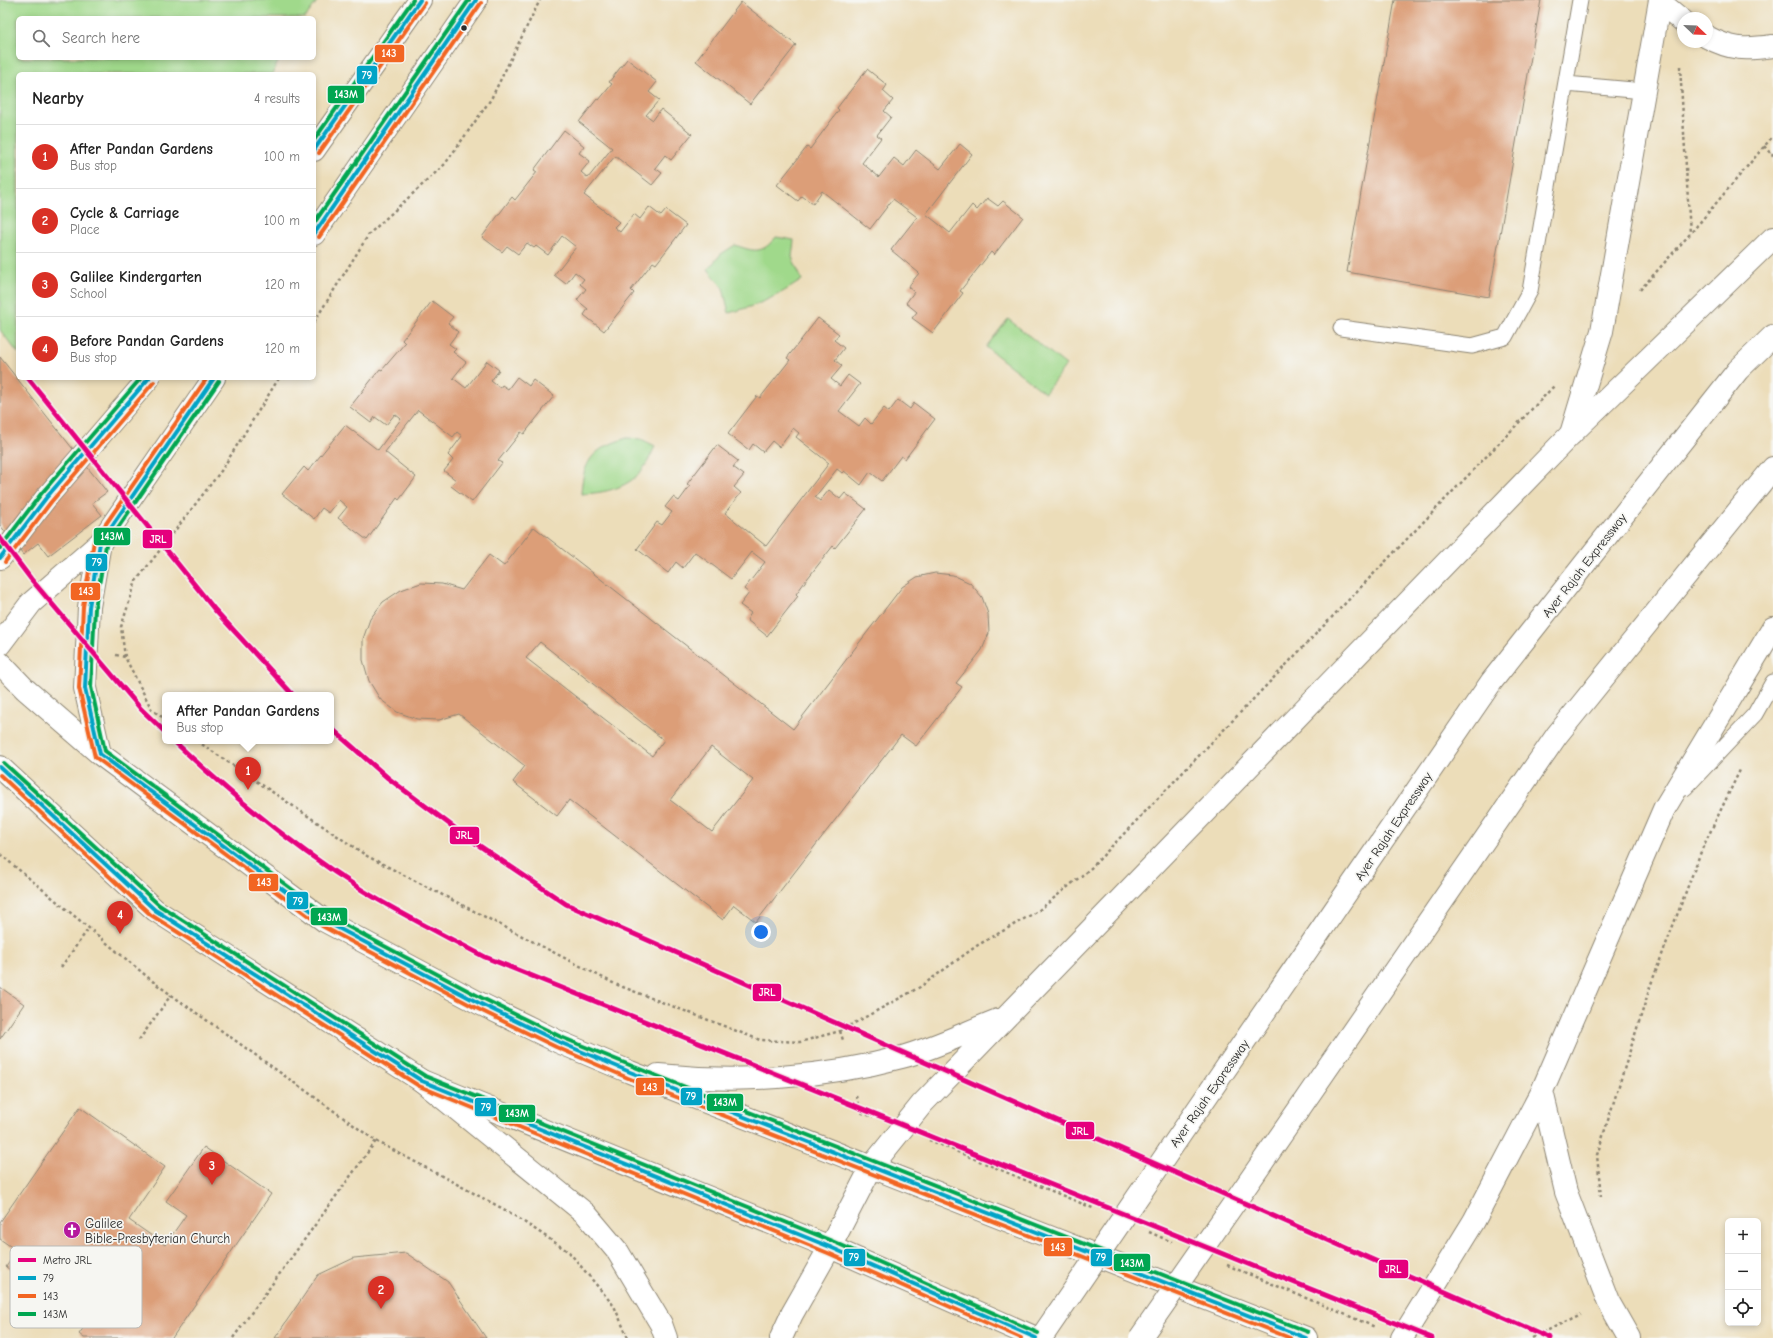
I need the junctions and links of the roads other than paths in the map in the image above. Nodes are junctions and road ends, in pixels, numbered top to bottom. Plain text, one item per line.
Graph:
1 (420, 0) edge
2 (476, 0) edge
3 (1580, 0) edge
4 (1660, 1) edge
5 (1677, 16) edge
6 (1713, 40) edge
7 (1773, 46) edge
8 (1566, 84) junction
9 (1644, 91) junction
10 (316, 147) edge
11 (316, 231) edge
12 (1773, 238) edge
13 (1341, 328) dead end
14 (1773, 336) edge
15 (147, 380) edge
16 (213, 380) edge
17 (1571, 434) junction
18 (1773, 468) edge
19 (100, 543) junction
20 (0, 558) edge
21 (1773, 628) edge
22 (0, 644) edge
23 (0, 663) edge
24 (1773, 682) edge
25 (100, 754) junction
26 (0, 767) edge
27 (1664, 809) junction
28 (1005, 1017) junction
29 (630, 1072) junction
30 (422, 1081) junction
31 (1542, 1091) junction
32 (872, 1166) junction
33 (830, 1247) junction
34 (666, 1338) edge
35 (781, 1338) edge
36 (1036, 1338) edge
37 (1041, 1338) edge
38 (1140, 1338) edge
39 (1306, 1338) edge
40 (1402, 1338) edge
41 (1629, 1338) edge

1 - 10 main road
2 - 11 main road
3 - 8 lane
4 - 5 main road
4 - 9 main road
6 - 7 main road
8 - 9 lane
8 - 13 lane
9 - 17 main road
12 - 17 main road
14 - 37 main road, Ayer Rajah Expressway, bridge
15 - 20 main road
16 - 19 main road
17 - 28 main road
18 - 38 main road, bridge
19 - 22 main road
19 - 25 main road
21 - 27 main road
23 - 25 main road
24 - 27 lane
25 - 29 main road
26 - 30 main road
27 - 31 main road
28 - 29 main road
28 - 32 main road
29 - 32 main road
30 - 33 main road
30 - 34 main road
31 - 40 main road
31 - 41 main road
32 - 33 main road
32 - 39 main road
33 - 35 main road
33 - 36 main road

